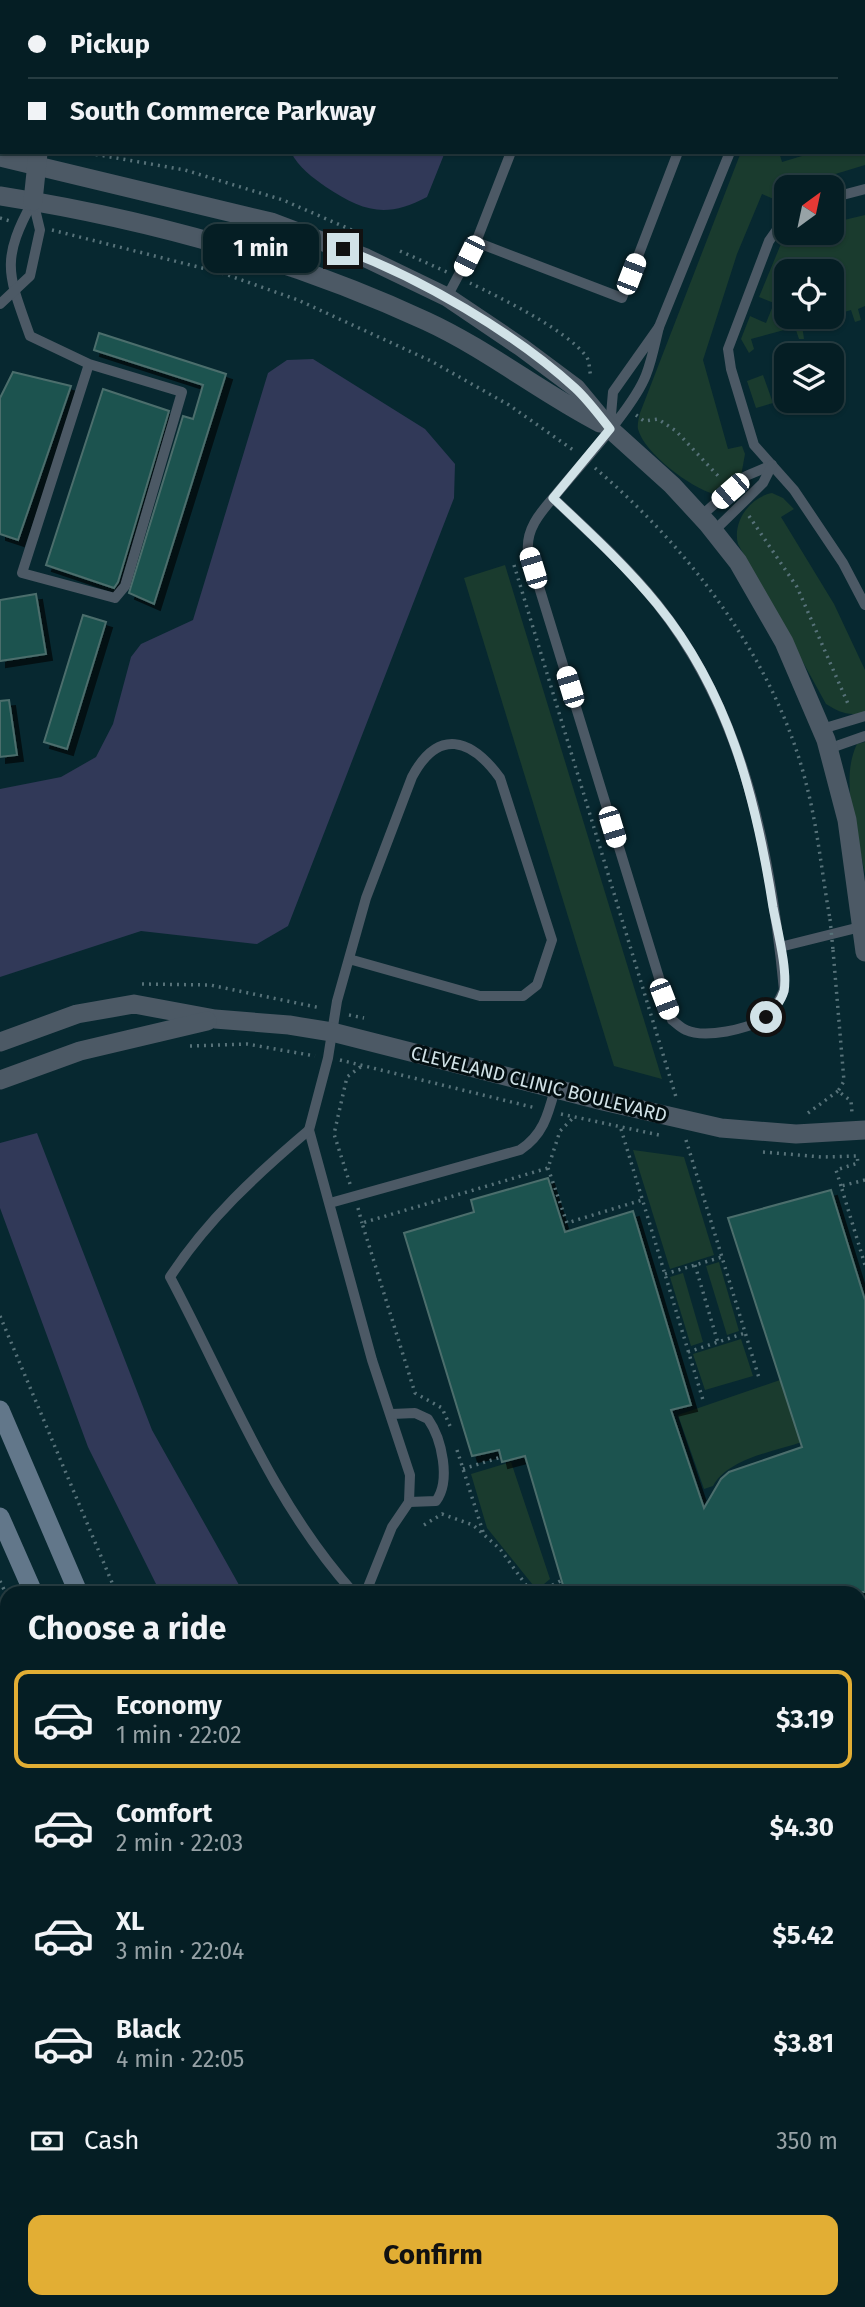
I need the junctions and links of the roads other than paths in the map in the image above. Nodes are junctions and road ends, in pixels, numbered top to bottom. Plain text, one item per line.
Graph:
1 (510, 154) edge
2 (677, 154) edge
3 (729, 154) edge
4 (0, 157) edge
5 (38, 158) edge
6 (865, 189) edge
7 (844, 195) edge
8 (0, 196) edge
9 (33, 201) junction
10 (774, 234) edge
11 (476, 242) junction
12 (15, 292) junction
13 (447, 298) junction
14 (0, 304) edge
15 (659, 327) junction
16 (89, 364) junction
17 (610, 429) junction
18 (772, 465) junction
19 (553, 498) junction
20 (701, 516) junction
21 (714, 531) junction
22 (865, 605) edge
23 (865, 716) edge
24 (822, 729) junction
25 (865, 736) edge
26 (828, 749) junction
27 (864, 927) edge
28 (780, 947) junction
29 (865, 952) edge
30 (349, 959) junction
31 (215, 1019) junction
32 (332, 1032) junction
33 (0, 1042) edge
34 (0, 1080) edge
35 (555, 1089) junction
36 (309, 1129) junction
37 (860, 1130) edge
38 (330, 1203) junction
39 (0, 1410) edge
40 (391, 1414) junction
41 (409, 1502) junction
42 (0, 1517) edge
43 (30, 1586) edge
44 (75, 1586) edge
45 (348, 1586) edge
46 (368, 1586) edge

1 - 11 lane
2 - 11 lane
3 - 15 lane
4 - 5 street
5 - 9 street
5 - 13 street
6 - 7 lane
8 - 9 street
9 - 12 lane
9 - 12 lane
9 - 17 street
10 - 18 lane
11 - 13 lane
12 - 14 lane
12 - 16 lane
13 - 17 street
15 - 17 lane
15 - 17 lane
16 - 16 lane
17 - 19 lane
17 - 20 street
18 - 20 lane
18 - 21 lane
18 - 22 lane
19 - 28 lane
19 - 28 lane
20 - 21 street
21 - 24 street
23 - 24 lane
24 - 26 street
25 - 26 lane
26 - 27 street
27 - 28 lane
27 - 29 street
30 - 30 lane
30 - 32 lane
31 - 32 street, CLEVELAND CLINIC BOULEVARD
31 - 33 street, CLEVELAND CLINIC BOULEVARD
31 - 34 street, CLEVELAND CLINIC BOULEVARD
32 - 35 street, CLEVELAND CLINIC BOULEVARD
32 - 36 lane
35 - 37 street, CLEVELAND CLINIC BOULEVARD
35 - 38 lane
36 - 38 lane
36 - 45 lane
38 - 40 lane
39 - 44 main road
40 - 41 lane
40 - 41 lane
41 - 46 lane
42 - 43 main road

